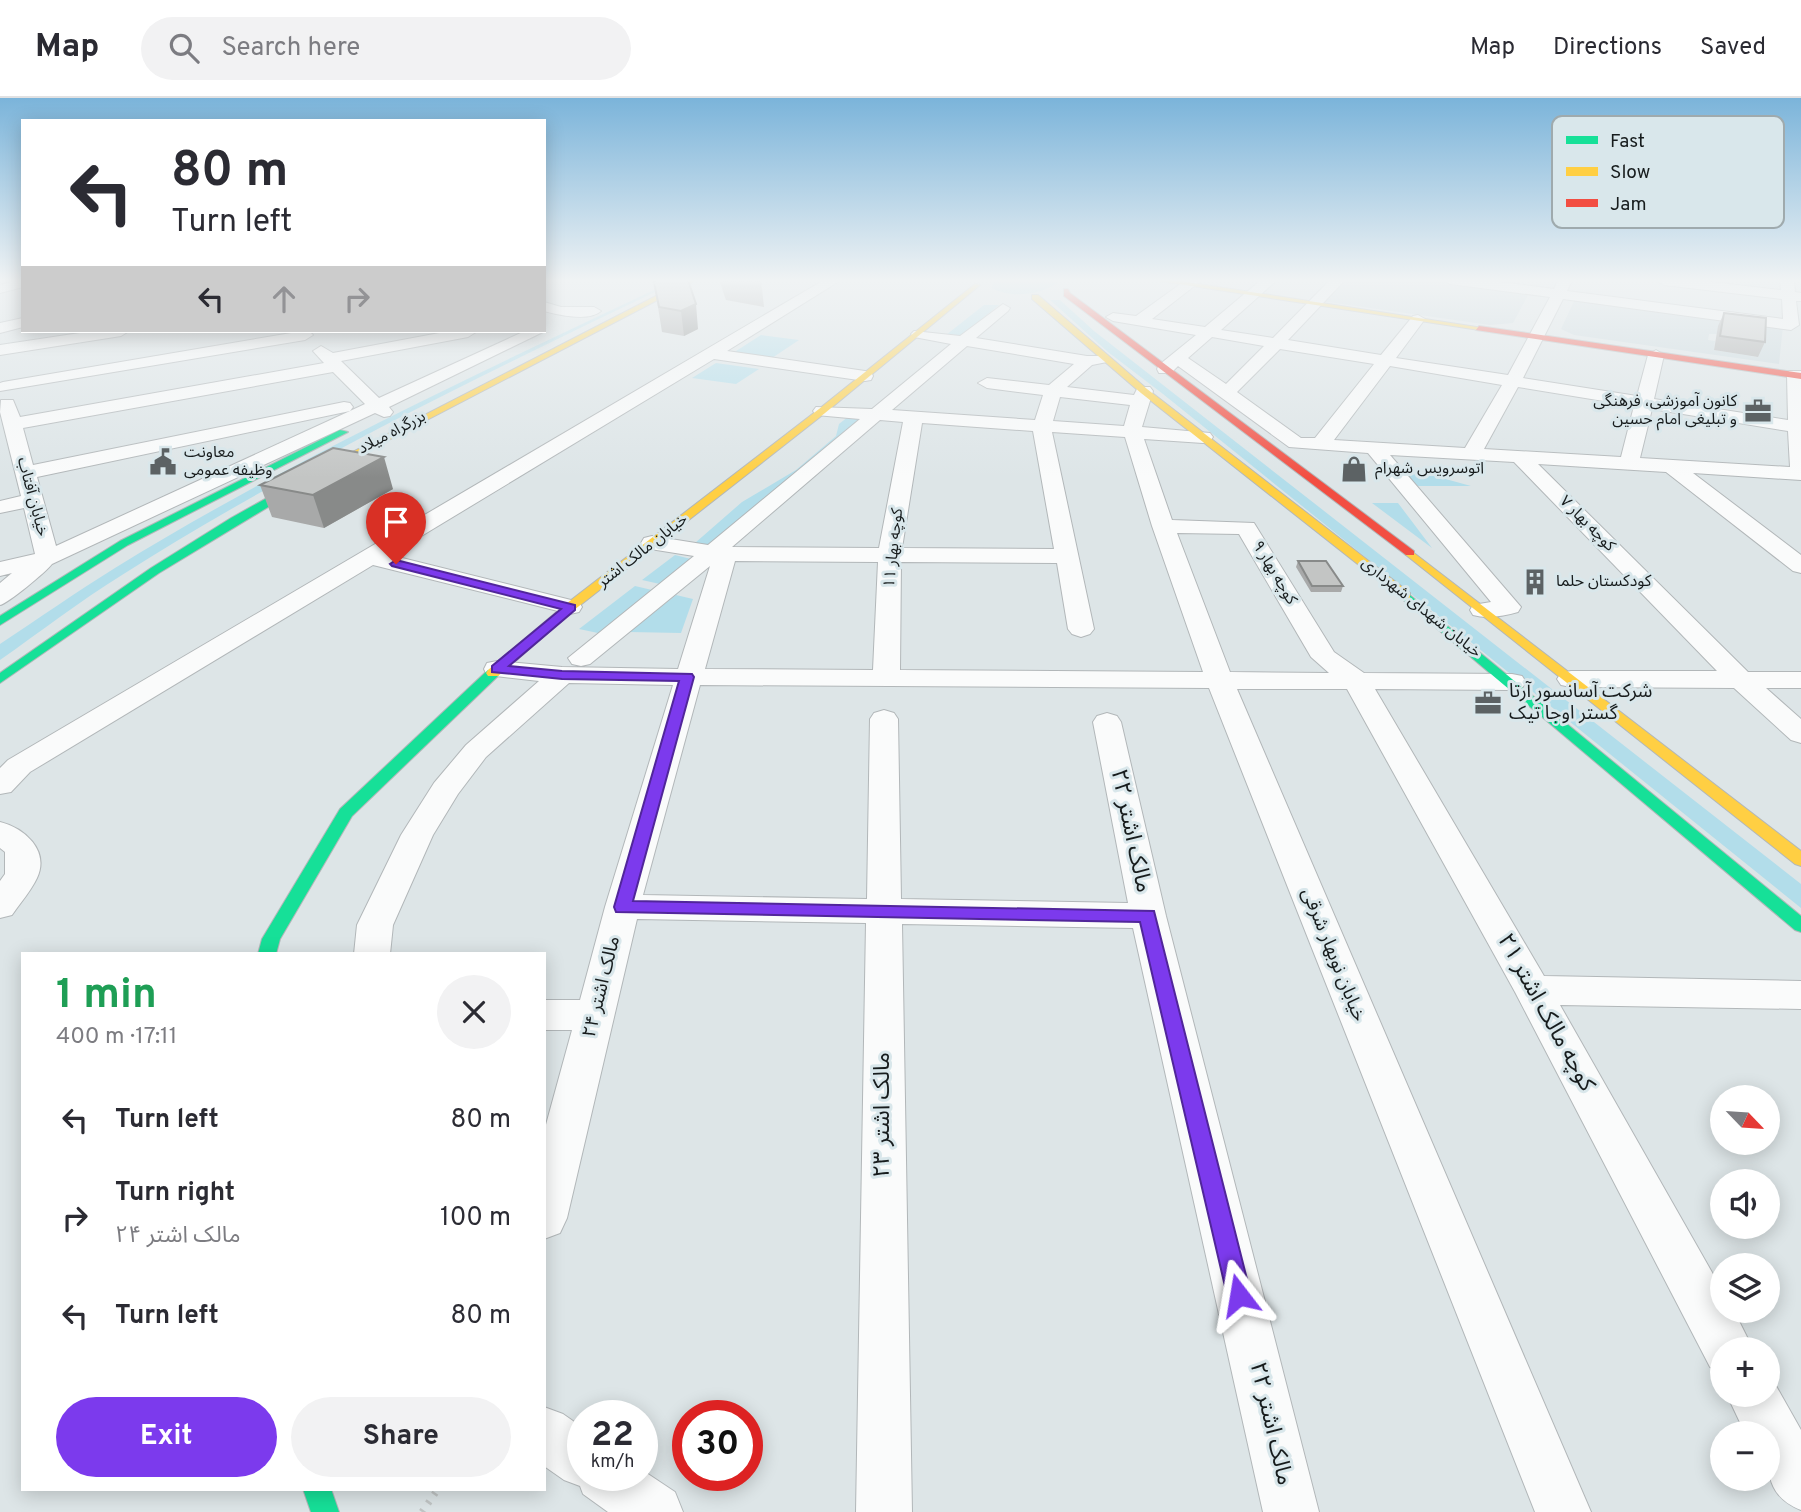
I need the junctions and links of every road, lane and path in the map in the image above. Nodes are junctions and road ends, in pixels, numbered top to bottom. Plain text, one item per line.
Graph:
1 (26, 346) edge
2 (244, 346) edge
3 (315, 346) edge
4 (407, 346) edge
5 (486, 346) edge
6 (499, 346) edge
7 (503, 346) edge
8 (562, 346) edge
9 (728, 346) edge
10 (904, 346) edge
11 (956, 346) edge
12 (998, 346) edge
13 (1076, 346) edge
14 (1113, 346) edge
15 (1194, 346) edge
16 (1273, 346) edge
17 (1294, 346) edge
18 (1397, 346) edge
19 (1533, 346) edge
20 (1597, 346) edge
21 (0, 350) edge
22 (1021, 350) junction
23 (493, 351) junction
24 (715, 354) junction
25 (1656, 355) junction
26 (1095, 360) junction
27 (1385, 361) junction
28 (333, 363) junction
29 (865, 376) junction
30 (1798, 376) edge
31 (1514, 381) junction
32 (987, 383) junction
33 (1053, 390) junction
34 (1152, 390) junction
35 (1227, 393) junction
36 (5, 400) edge
37 (1643, 402) junction
38 (378, 406) junction
39 (822, 411) junction
40 (872, 416) junction
41 (914, 419) junction
42 (967, 423) junction
43 (1042, 427) junction
44 (1797, 427) junction
45 (1203, 437) junction
46 (1321, 445) junction
47 (1374, 448) junction
48 (10, 451) edge
49 (1471, 454) junction
50 (1521, 458) junction
51 (1629, 464) junction
52 (1671, 466) junction
53 (1766, 472) junction
54 (26, 473) junction
55 (1800, 474) edge
56 (1801, 496) edge
57 (33, 500) junction
58 (0, 507) edge
59 (1163, 526) junction
60 (652, 543) junction
61 (719, 553) junction
62 (890, 553) junction
63 (1068, 555) junction
64 (371, 557) junction
65 (48, 558) junction
66 (1801, 565) edge
67 (0, 569) edge
68 (10, 602) edge
69 (570, 607) junction
70 (0, 609) edge
71 (1482, 610) junction
72 (0, 621) edge
73 (1081, 629) dead end
74 (571, 666) junction
75 (497, 669) junction
76 (687, 677) junction
77 (886, 677) junction
78 (1219, 678) junction
79 (1571, 678) junction
80 (0, 679) edge
81 (1355, 680) junction
82 (1741, 680) junction
83 (1801, 680) edge
84 (1512, 682) junction
85 (884, 719) dead end
86 (1107, 722) dead end
87 (1801, 734) edge
88 (0, 785) edge
89 (0, 832) edge
90 (1801, 860) edge
91 (0, 906) edge
92 (622, 907) junction
93 (882, 911) junction
94 (1148, 916) junction
95 (1801, 926) edge
96 (268, 952) edge
97 (372, 952) edge
98 (1533, 990) junction
99 (1801, 995) edge
100 (596, 1014) junction
101 (546, 1015) edge
102 (546, 1210) edge
103 (1721, 1337) edge
104 (1760, 1407) edge
105 (546, 1434) edge
106 (567, 1450) edge
107 (1801, 1483) edge
108 (318, 1491) edge
109 (437, 1491) edge
110 (625, 1491) edge
111 (325, 1512) edge
112 (422, 1512) edge
113 (655, 1512) edge
114 (884, 1512) edge
115 (1291, 1512) edge
116 (1563, 1512) edge

1 - 21 street
2 - 36 street
3 - 28 street
4 - 28 street
5 - 23 street
6 - 38 main road, بزرگراه میلاد
7 - 23 street
8 - 80 main road, بزرگراه میلاد
9 - 24 street
10 - 29 main road, خیابان مالک اشتر
11 - 40 street
12 - 22 street
13 - 26 main road, خیابان شهدای شهرداری
14 - 34 main road, خیابان شهدای شهرداری
15 - 34 street
16 - 35 street
17 - 27 street
18 - 27 street
19 - 31 street
20 - 25 main road
22 - 26 street
22 - 32 street
23 - 38 street
24 - 29 street
24 - 64 street
25 - 30 main road
25 - 37 street
26 - 33 street
26 - 34 main road, خیابان شهدای شهرداری
27 - 31 street
27 - 46 street
28 - 36 street
28 - 38 street
29 - 39 main road, خیابان مالک اشتر
30 - 44 street
31 - 37 street
31 - 49 street
32 - 33 street
32 - 42 street
33 - 34 street
33 - 43 street
34 - 35 street
34 - 43 street
34 - 45 street
34 - 45 main road, خیابان شهدای شهرداری
34 - 59 street, خیابان نوبهار شرقی
34 - 71 main road, خیابان شهدای شهرداری
35 - 46 street
36 - 48 street, خیابان آفتاب
37 - 44 street
37 - 51 street
38 - 54 street
38 - 65 street
38 - 68 main road, بزرگراه میلاد
39 - 40 street
39 - 60 main road, خیابان مالک اشتر
40 - 41 street
40 - 61 street
41 - 42 street
41 - 62 street, کوچه بهار ۱۱
42 - 43 street
43 - 63 street
44 - 55 street
45 - 84 main road, خیابان شهدای شهرداری
46 - 47 street
47 - 49 street
47 - 71 street
48 - 54 street, خیابان آفتاب
49 - 50 street
50 - 51 street
50 - 82 street, کوچه بهار ۷
51 - 52 street
52 - 53 street
52 - 66 street
53 - 55 street
53 - 56 street
54 - 57 street, خیابان آفتاب
57 - 58 street
57 - 65 street, خیابان آفتاب
59 - 78 street, خیابان نوبهار شرقی
59 - 81 street, کوچه بهار ۹
60 - 61 street
60 - 69 main road, خیابان مالک اشتر
61 - 62 street
61 - 74 street
61 - 76 street, مالک اشتر ۲۴
62 - 63 street
62 - 77 street, کوچه بهار ۱۱
63 - 73 street
64 - 69 street
64 - 88 street
65 - 67 street
65 - 68 street, خیابان آفتاب
68 - 70 main road
68 - 72 main road, بزرگراه میلاد
69 - 75 main road, خیابان مالک اشتر
71 - 79 main road, خیابان شهدای شهرداری
74 - 75 street
74 - 76 street
74 - 97 street
75 - 96 main road, خیابان مالک اشتر
76 - 77 street
76 - 92 street, مالک اشتر ۲۴
77 - 78 street
78 - 81 street
78 - 116 street, خیابان نوبهار شرقی
79 - 82 street
79 - 90 main road, خیابان شهدای شهرداری
81 - 84 street
81 - 98 street, کوچه مالک اشتر ۲۱
82 - 83 street
82 - 87 street, کوچه بهار ۷
84 - 95 main road, خیابان شهدای شهرداری
85 - 93 street, مالک اشتر ۲۳
86 - 94 street, مالک اشتر ۲۲
89 - 91 street
92 - 93 street
92 - 100 street, مالک اشتر ۲۴
93 - 94 street
93 - 114 street, مالک اشتر ۲۳
94 - 115 street, مالک اشتر ۲۲
98 - 99 street
98 - 103 street, کوچه مالک اشتر ۲۱
100 - 101 street
100 - 102 street, مالک اشتر ۲۴
104 - 107 street
105 - 106 street
108 - 111 main road
109 - 112 path
110 - 113 street

